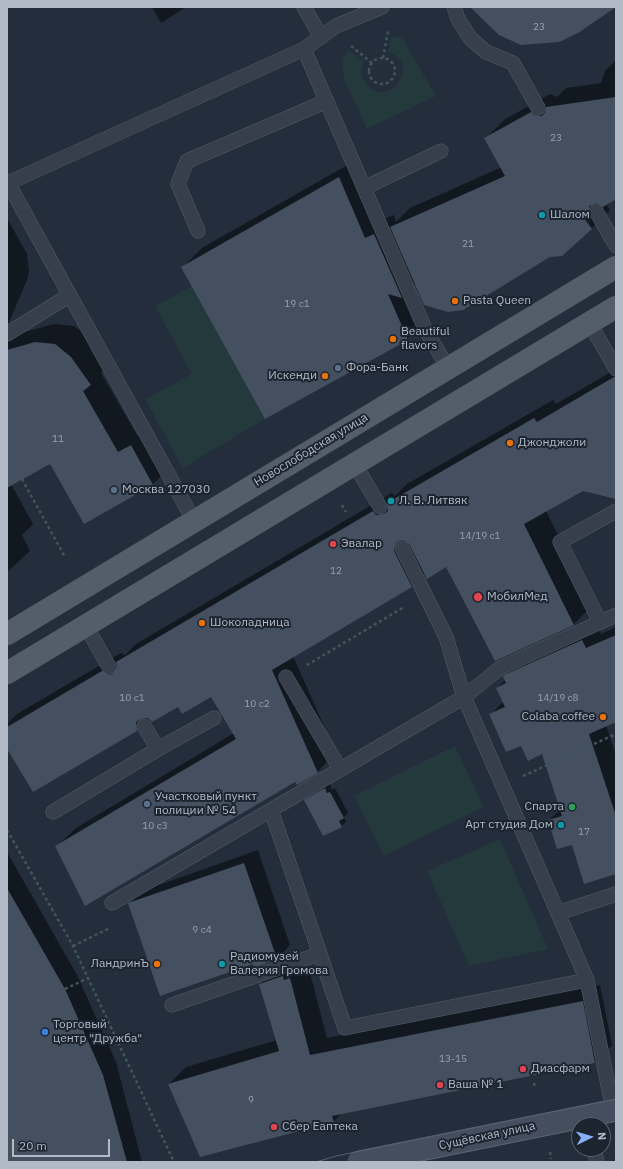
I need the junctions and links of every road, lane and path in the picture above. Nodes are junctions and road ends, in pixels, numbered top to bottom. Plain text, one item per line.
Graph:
1 (304, 7) edge
2 (382, 7) edge
3 (454, 7) edge
4 (322, 37) junction
5 (304, 49) junction
6 (370, 67) joint
7 (326, 101) junction
8 (538, 108) dead end
9 (441, 151) dead end
10 (7, 182) edge
11 (364, 188) junction
12 (596, 211) dead end
13 (198, 231) dead end
14 (616, 246) edge
15 (616, 266) edge
16 (70, 296) junction
17 (616, 307) edge
18 (589, 322) junction
19 (7, 334) edge
20 (448, 368) junction
21 (616, 370) edge
22 (354, 463) junction
23 (22, 479) dead end
24 (380, 507) dead end
25 (616, 511) edge
26 (194, 521) junction
27 (402, 548) dead end
28 (65, 557) dead end
29 (425, 595) junction
30 (616, 615) edge
31 (600, 622) junction
32 (86, 626) junction
33 (7, 634) edge
34 (109, 666) dead end
35 (7, 673) edge
36 (286, 677) joint
37 (464, 697) junction
38 (214, 718) dead end
39 (144, 726) dead end
40 (616, 734) edge
41 (158, 749) junction
42 (340, 769) junction
43 (502, 785) junction
44 (271, 810) junction
45 (54, 812) dead end
46 (7, 830) edge
47 (616, 894) edge
48 (112, 904) joint
49 (558, 913) junction
50 (73, 946) junction
51 (319, 954) junction
52 (88, 978) junction
53 (587, 980) junction
54 (65, 989) dead end
55 (172, 1005) dead end
56 (534, 1083) dead end
57 (535, 1088) dead end
58 (614, 1110) edge
59 (596, 1117) edge
60 (571, 1123) edge
61 (549, 1150) dead end
62 (551, 1159) dead end
63 (174, 1162) edge
64 (359, 1162) edge

1 - 4 lane
2 - 4 lane
3 - 8 lane
4 - 5 lane
5 - 7 lane
5 - 10 lane
6 - 6 path
7 - 11 lane
7 - 13 lane
9 - 11 lane
10 - 16 lane
11 - 20 lane
12 - 14 lane
15 - 20 main road, Новослободская улица
16 - 19 lane
16 - 26 lane
17 - 18 main road
18 - 21 lane
18 - 22 main road
20 - 26 main road, Новослободская улица
22 - 24 lane
22 - 32 main road
23 - 28 path
25 - 31 lane
26 - 33 main road, Новослободская улица
27 - 29 lane
29 - 36 path
29 - 37 lane
30 - 31 lane
31 - 37 lane
32 - 34 lane
32 - 35 main road
36 - 42 lane
37 - 42 lane
37 - 43 lane
38 - 41 lane
39 - 41 lane
40 - 43 path
41 - 45 lane
42 - 44 lane
43 - 49 lane
44 - 48 lane
44 - 51 lane
46 - 50 path
47 - 49 lane
48 - 50 path
49 - 53 lane
50 - 52 path
51 - 53 lane
51 - 55 lane
52 - 54 path
52 - 63 path
53 - 58 lane
56 - 57 path
58 - 59 street, Сущёвская улица
60 - 64 street, Сущёвская улица
61 - 62 path

